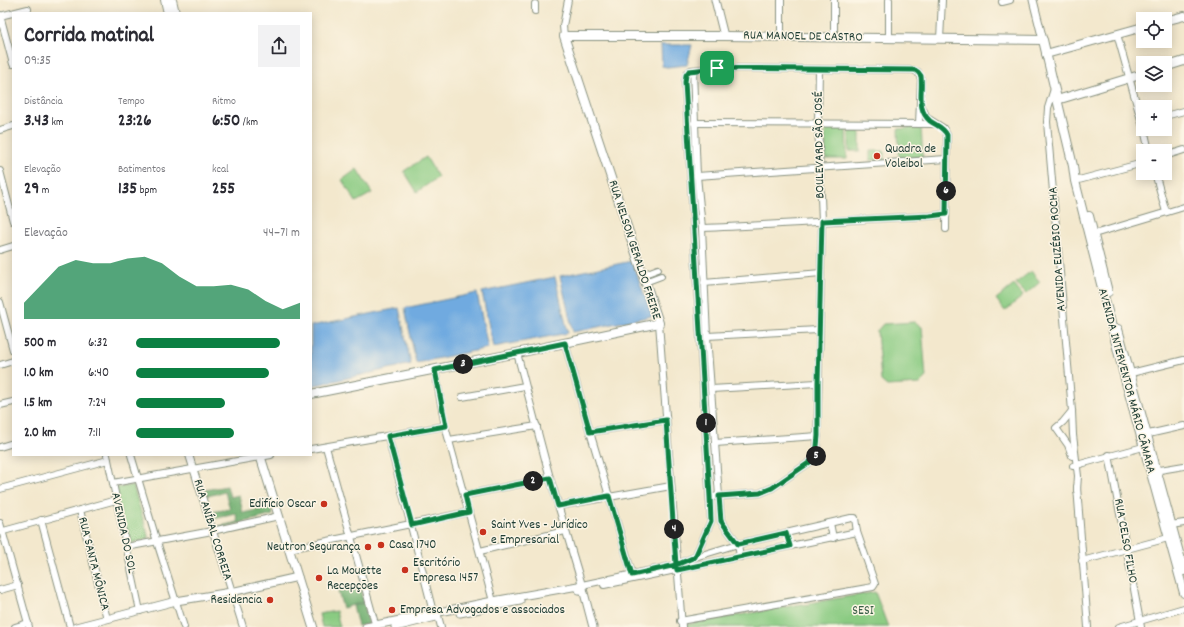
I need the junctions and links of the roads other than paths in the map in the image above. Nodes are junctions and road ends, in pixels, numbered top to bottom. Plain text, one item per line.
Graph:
1 (165, 0) edge
2 (172, 0) edge
3 (568, 0) edge
4 (715, 0) edge
5 (781, 0) edge
6 (834, 0) edge
7 (889, 0) edge
8 (942, 0) edge
9 (1010, 0) edge
10 (1033, 0) edge
11 (1002, 2) dead end
12 (534, 4) dead end
13 (28, 9) dead end
14 (535, 11) dead end
15 (16, 12) edge
16 (168, 12) edge
17 (175, 12) edge
18 (12, 13) edge
19 (0, 16) edge
20 (1184, 16) edge
21 (1172, 19) edge
22 (1136, 29) edge
23 (1117, 34) junction
24 (564, 36) junction
25 (724, 36) junction
26 (781, 37) junction
27 (834, 37) junction
28 (889, 38) junction
29 (940, 39) junction
30 (1043, 40) junction
31 (1046, 54) junction
32 (12, 60) edge
33 (1184, 61) edge
34 (1172, 65) edge
35 (693, 70) junction
36 (819, 70) junction
37 (1136, 76) edge
38 (1130, 78) junction
39 (1054, 89) junction
40 (686, 90) junction
41 (693, 91) junction
42 (1057, 100) junction
43 (1136, 100) edge
44 (920, 104) junction
45 (1184, 111) edge
46 (1172, 114) edge
47 (694, 123) junction
48 (818, 123) junction
49 (919, 124) junction
50 (935, 124) junction
51 (12, 126) edge
52 (0, 130) edge
53 (1184, 150) edge
54 (1172, 154) edge
55 (946, 159) junction
56 (1136, 165) edge
57 (821, 167) junction
58 (0, 171) edge
59 (697, 176) junction
60 (1157, 180) edge
61 (1077, 181) junction
62 (1184, 207) edge
63 (1166, 212) junction
64 (946, 214) junction
65 (12, 217) edge
66 (822, 221) junction
67 (702, 228) junction
68 (946, 229) dead end
69 (1094, 234) junction
70 (12, 246) edge
71 (695, 246) junction
72 (702, 246) junction
73 (0, 250) edge
74 (696, 267) junction
75 (703, 267) junction
76 (659, 273) dead end
77 (821, 273) junction
78 (643, 279) junction
79 (704, 283) junction
80 (0, 302) edge
81 (1111, 314) junction
82 (659, 323) junction
83 (818, 330) junction
84 (707, 336) junction
85 (565, 343) junction
86 (12, 346) edge
87 (709, 352) junction
88 (517, 354) junction
89 (702, 354) junction
90 (1184, 360) edge
91 (12, 361) edge
92 (0, 365) edge
93 (435, 370) junction
94 (710, 372) junction
95 (703, 373) junction
96 (1126, 374) junction
97 (818, 383) junction
98 (525, 386) junction
99 (711, 389) junction
100 (312, 394) edge
101 (462, 397) dead end
102 (12, 402) edge
103 (0, 406) edge
104 (1072, 411) junction
105 (666, 420) junction
106 (1063, 422) junction
107 (446, 426) junction
108 (537, 426) junction
109 (1184, 426) edge
110 (590, 432) junction
111 (1073, 435) junction
112 (1143, 435) junction
113 (388, 436) junction
114 (818, 436) junction
115 (449, 440) junction
116 (12, 443) edge
117 (715, 443) junction
118 (1146, 446) junction
119 (0, 447) edge
120 (326, 447) junction
121 (312, 449) edge
122 (1109, 455) junction
123 (131, 456) edge
124 (190, 456) edge
125 (260, 456) edge
126 (108, 458) edge
127 (1075, 465) junction
128 (1184, 466) edge
129 (193, 469) junction
130 (1153, 472) junction
131 (137, 478) junction
132 (550, 478) junction
133 (113, 483) junction
134 (671, 486) junction
135 (0, 489) edge
136 (465, 495) junction
137 (609, 496) junction
138 (719, 496) junction
139 (710, 497) junction
140 (116, 500) junction
141 (558, 506) junction
142 (80, 510) junction
143 (469, 512) junction
144 (279, 516) junction
145 (41, 520) junction
146 (711, 521) junction
147 (721, 521) junction
148 (0, 523) edge
149 (830, 523) junction
150 (1184, 523) edge
151 (412, 525) junction
152 (1171, 525) junction
153 (212, 531) junction
154 (565, 531) junction
155 (1, 532) edge
156 (857, 532) junction
157 (786, 533) junction
158 (351, 536) junction
159 (1171, 537) junction
160 (833, 538) junction
161 (157, 542) junction
162 (738, 544) junction
163 (790, 546) junction
164 (126, 547) junction
165 (289, 549) junction
166 (1126, 549) junction
167 (480, 551) junction
168 (695, 557) junction
169 (740, 557) junction
170 (1082, 561) junction
171 (676, 568) junction
172 (1184, 571) edge
173 (298, 577) junction
174 (633, 577) junction
175 (18, 586) junction
176 (581, 588) junction
177 (0, 590) edge
178 (231, 592) junction
179 (1184, 594) edge
180 (176, 601) junction
181 (494, 604) junction
182 (1184, 608) edge
183 (140, 611) junction
184 (436, 615) junction
185 (107, 619) junction
186 (681, 624) edge
187 (1140, 624) edge
188 (29, 625) edge
189 (376, 626) edge
190 (15, 627) edge
191 (70, 627) edge
192 (76, 627) edge
193 (184, 627) edge
194 (243, 627) edge
195 (313, 627) edge
196 (366, 627) edge
197 (395, 627) edge
198 (441, 627) edge
199 (588, 627) edge
200 (592, 627) edge
201 (1088, 627) edge
202 (1119, 627) edge

1 - 16 main road
2 - 17 main road
3 - 24 street, RUA NELSON GERALDO FREIRE
4 - 25 street
5 - 26 street
6 - 27 street
7 - 28 street
8 - 29 street
9 - 11 street
10 - 30 street, AVENIDA INTERVENTOR MÁRIO CÂMARA
12 - 14 street
13 - 15 street
18 - 19 street
19 - 32 street
20 - 21 main road
22 - 23 main road
23 - 31 main road
23 - 38 street
24 - 25 main road, RUA MANOEL DE CASTRO
24 - 78 main road, RUA NELSON GERALDO FREIRE
25 - 26 main road, RUA MANOEL DE CASTRO
26 - 27 main road, RUA MANOEL DE CASTRO
27 - 28 main road, RUA MANOEL DE CASTRO
28 - 29 main road, RUA MANOEL DE CASTRO
29 - 30 main road, RUA MANOEL DE CASTRO
30 - 31 main road, AVENIDA INTERVENTOR MÁRIO CÂMARA
31 - 39 main road, AVENIDA INTERVENTOR MÁRIO CÂMARA
33 - 34 main road
35 - 36 street
35 - 40 street
35 - 41 street
36 - 44 street
36 - 48 street, BOULEVARD SÃO JOSÉ
37 - 38 main road
38 - 42 main road
38 - 43 street
39 - 42 main road, AVENIDA INTERVENTOR MÁRIO CÂMARA
39 - 104 street, AVENIDA EUZÉBIO ROCHA
40 - 41 street
40 - 71 street
41 - 47 street
42 - 61 main road, AVENIDA INTERVENTOR MÁRIO CÂMARA
44 - 49 street
44 - 50 street
45 - 46 street
47 - 48 street
47 - 59 street
48 - 49 street
48 - 57 street, BOULEVARD SÃO JOSÉ
49 - 50 street
50 - 55 street
51 - 52 street
53 - 54 street
55 - 57 street
55 - 64 street
56 - 61 street
57 - 59 street
57 - 66 street, BOULEVARD SÃO JOSÉ
58 - 65 street
59 - 67 street
60 - 63 street
61 - 69 main road, AVENIDA INTERVENTOR MÁRIO CÂMARA
61 - 81 main road, AVENIDA INTERVENTOR MÁRIO CÂMARA
62 - 63 street
63 - 69 street
64 - 66 street
64 - 68 street
66 - 67 street
66 - 77 street, BOULEVARD SÃO JOSÉ
67 - 72 street
69 - 81 main road, AVENIDA INTERVENTOR MÁRIO CÂMARA
70 - 73 street
71 - 72 street
71 - 74 street
72 - 75 street
74 - 75 street
74 - 89 street
75 - 79 street
76 - 78 street
77 - 79 street
77 - 83 street, BOULEVARD SÃO JOSÉ
78 - 82 main road, RUA NELSON GERALDO FREIRE
79 - 84 street
80 - 86 street
81 - 96 main road, AVENIDA INTERVENTOR MÁRIO CÂMARA
82 - 85 main road
82 - 105 street, RUA NELSON GERALDO FREIRE
83 - 84 street
83 - 97 street, BOULEVARD SÃO JOSÉ
84 - 87 street
85 - 88 main road
85 - 110 street
87 - 89 street
87 - 94 street
88 - 93 main road
88 - 98 street
89 - 95 street
90 - 96 street
91 - 92 street
93 - 100 main road
93 - 107 street
94 - 95 street
94 - 99 street
95 - 139 street
96 - 112 main road, AVENIDA INTERVENTOR MÁRIO CÂMARA
97 - 99 street
97 - 114 street, BOULEVARD SÃO JOSÉ
98 - 101 street
98 - 108 street
99 - 117 street
102 - 103 street
104 - 106 street, AVENIDA EUZÉBIO ROCHA
104 - 111 street, AVENIDA EUZÉBIO ROCHA
105 - 110 street
105 - 134 street, RUA NELSON GERALDO FREIRE
106 - 111 street
106 - 127 street, AVENIDA EUZÉBIO ROCHA
107 - 113 street
107 - 115 street
108 - 115 street
108 - 132 street
109 - 112 street
110 - 137 street
111 - 127 street, AVENIDA EUZÉBIO ROCHA
112 - 118 main road, AVENIDA INTERVENTOR MÁRIO CÂMARA
113 - 120 street
113 - 151 street
114 - 117 street
114 - 138 street, BOULEVARD SÃO JOSÉ
115 - 136 street
116 - 119 street
117 - 138 street
118 - 122 street
118 - 130 main road, AVENIDA INTERVENTOR MÁRIO CÂMARA
120 - 121 street
120 - 158 street
122 - 127 street
122 - 166 street, RUA CELSO FILHO
123 - 131 street
124 - 129 street, RUA ANÍBAL CORREIA
125 - 129 street
125 - 144 main road
126 - 133 street, AVENIDA DO SOL
126 - 135 street
127 - 170 street, AVENIDA EUZÉBIO ROCHA
128 - 130 street
129 - 131 street
129 - 153 street, RUA ANÍBAL CORREIA
130 - 152 main road, AVENIDA INTERVENTOR MÁRIO CÂMARA
130 - 159 main road, AVENIDA INTERVENTOR MÁRIO CÂMARA
131 - 133 street
131 - 161 street
132 - 136 street
132 - 141 street
133 - 140 street, AVENIDA DO SOL
134 - 137 street
134 - 171 street, RUA NELSON GERALDO FREIRE
136 - 143 street
137 - 141 street
137 - 174 street
138 - 139 street, BOULEVARD SÃO JOSÉ
138 - 147 street
139 - 146 street
140 - 142 street
140 - 164 street, AVENIDA DO SOL
141 - 154 street
142 - 145 street
142 - 185 street, RUA SANTA MÔNICA
143 - 151 street
143 - 167 street
144 - 153 street
144 - 165 main road
145 - 155 street
145 - 191 street
146 - 147 street
146 - 168 street
147 - 162 street
148 - 155 street
149 - 156 street
149 - 157 street
149 - 160 street
150 - 152 street
151 - 158 street
151 - 184 street
152 - 159 main road, AVENIDA INTERVENTOR MÁRIO CÂMARA
153 - 161 street
153 - 178 street, RUA ANÍBAL CORREIA
154 - 167 street
154 - 176 street
155 - 175 street
156 - 160 street
156 - 186 street
157 - 162 street
157 - 163 street
158 - 165 street
158 - 189 street
159 - 166 street
159 - 172 main road, AVENIDA INTERVENTOR MÁRIO CÂMARA
159 - 179 main road, AVENIDA INTERVENTOR MÁRIO CÂMARA
160 - 163 street
161 - 164 street
161 - 180 street
162 - 168 street
162 - 169 street
163 - 169 street
164 - 183 street, AVENIDA DO SOL
165 - 173 main road
166 - 170 street
166 - 187 street, RUA CELSO FILHO
167 - 181 street
168 - 171 street
169 - 171 street
170 - 201 street, AVENIDA EUZÉBIO ROCHA
171 - 174 street
171 - 186 street, RUA NELSON GERALDO FREIRE
173 - 178 street
173 - 195 main road
174 - 176 street
175 - 177 street
175 - 188 street
176 - 181 street
176 - 199 street
176 - 200 street
178 - 180 street
178 - 194 street, RUA ANÍBAL CORREIA
180 - 183 street
180 - 193 street
181 - 184 street
182 - 187 street
183 - 185 street
184 - 189 street
184 - 197 street
184 - 198 street
185 - 192 street
187 - 202 street
188 - 190 street
189 - 196 street

